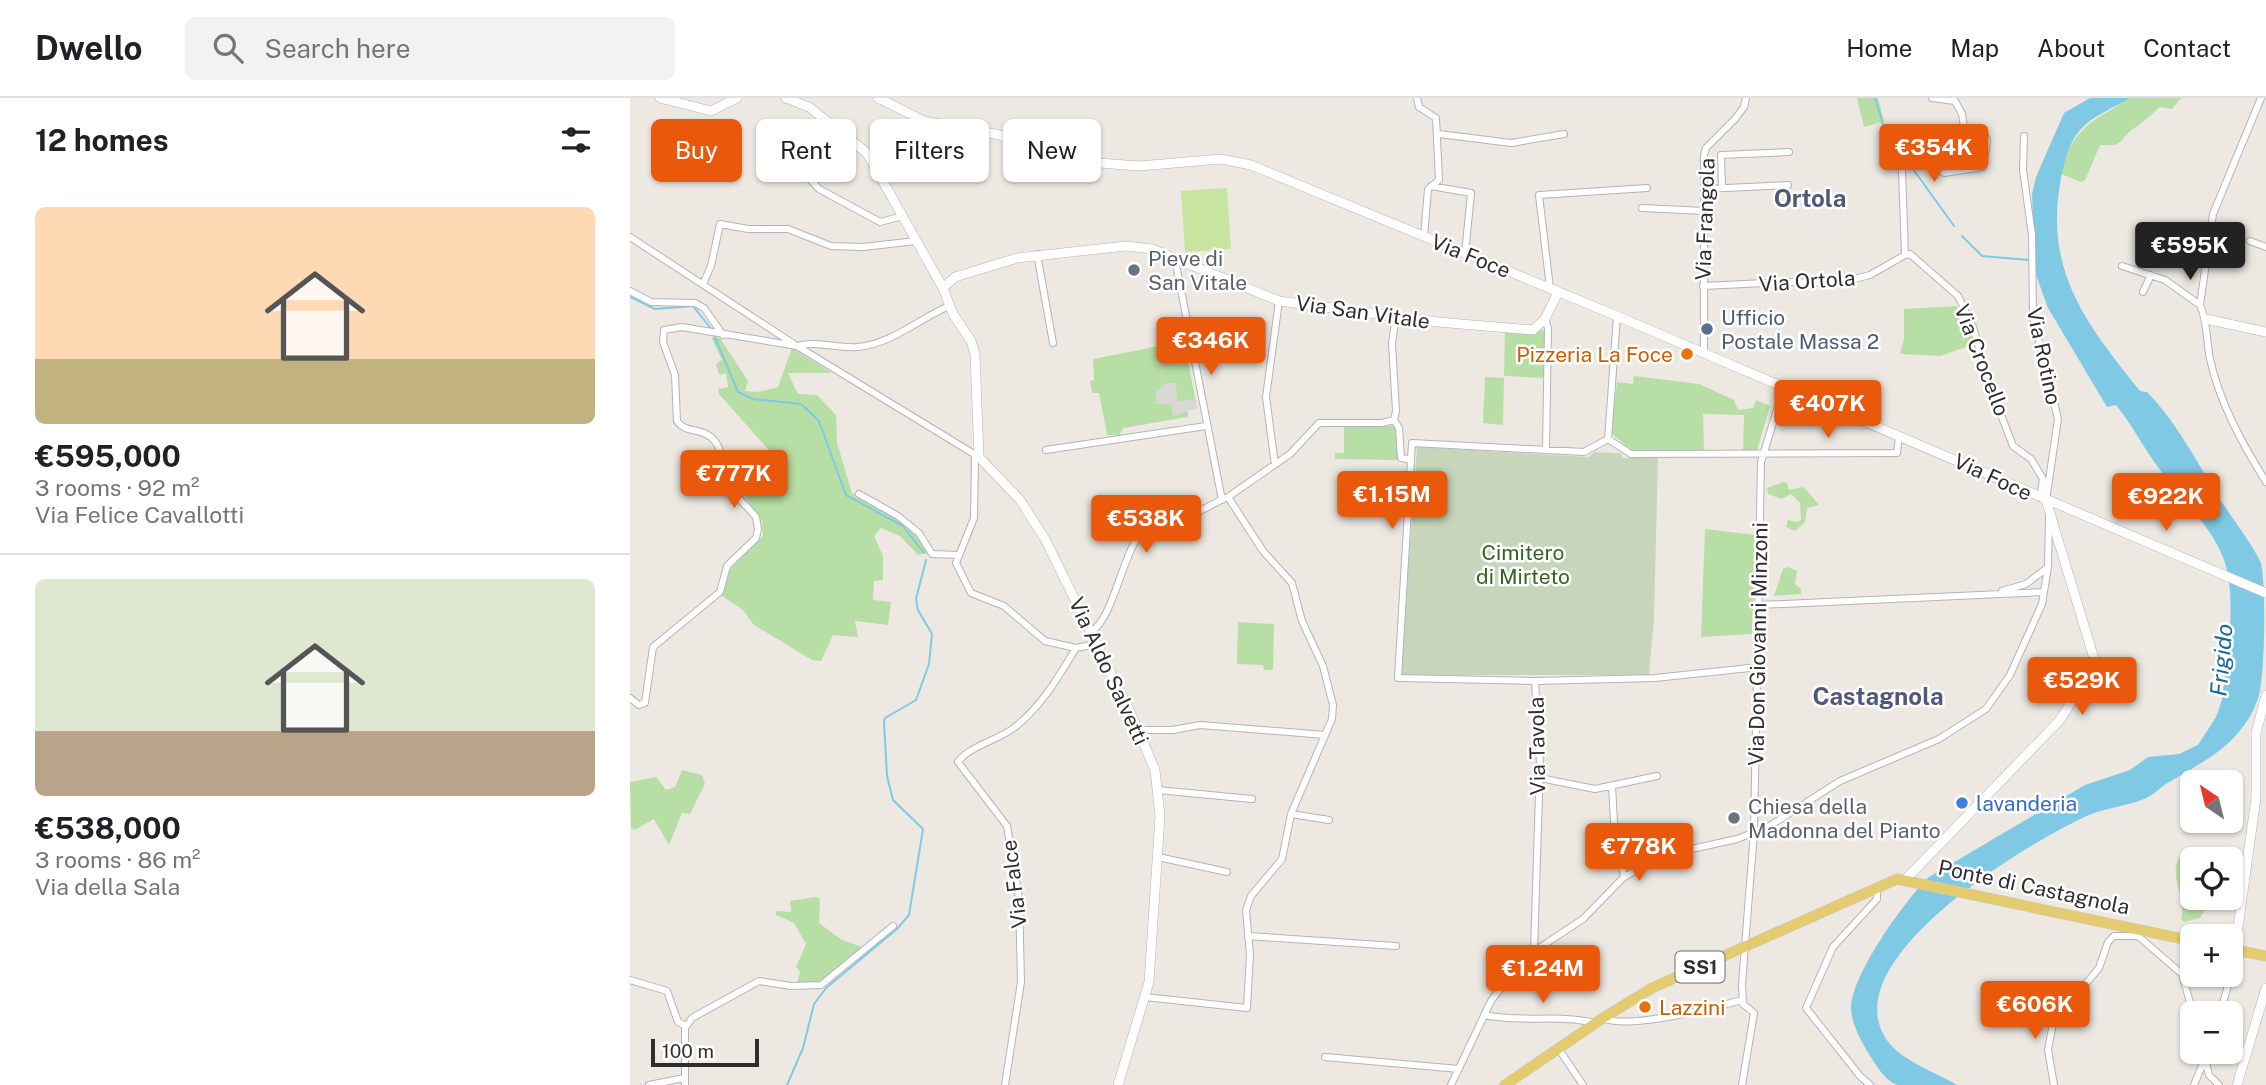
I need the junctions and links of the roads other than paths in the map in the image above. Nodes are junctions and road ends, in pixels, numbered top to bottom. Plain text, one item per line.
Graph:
1 (660, 98) edge
2 (737, 98) edge
3 (786, 98) edge
4 (878, 98) edge
5 (1417, 98) edge
6 (1746, 98) edge
7 (1931, 98) edge
8 (2261, 98) edge
9 (826, 119) edge
10 (1439, 134) junction
11 (1564, 134) dead end
12 (2024, 136) dead end
13 (856, 143) edge
14 (1789, 152) dead end
15 (813, 182) edge
16 (1788, 185) dead end
17 (1431, 186) junction
18 (1647, 188) dead end
19 (1722, 188) junction
20 (1704, 189) junction
21 (1642, 208) dead end
22 (1704, 211) junction
23 (904, 216) junction
24 (1423, 236) junction
25 (630, 237) edge
26 (916, 241) junction
27 (2250, 242) dead end
28 (2266, 247) edge
29 (1037, 254) junction
30 (1465, 254) junction
31 (1905, 255) junction
32 (1175, 259) junction
33 (2122, 266) dead end
34 (2151, 275) junction
35 (703, 284) junction
36 (1703, 286) junction
37 (943, 288) junction
38 (1554, 290) junction
39 (630, 291) edge
40 (2143, 292) dead end
41 (1279, 301) junction
42 (2200, 305) junction
43 (949, 306) junction
44 (1396, 316) junction
45 (1617, 316) junction
46 (1545, 319) junction
47 (2206, 319) junction
48 (2266, 332) edge
49 (721, 335) junction
50 (1053, 344) dead end
51 (797, 346) junction
52 (1704, 354) junction
53 (1784, 387) junction
54 (1394, 420) junction
55 (1206, 426) junction
56 (1899, 436) junction
57 (1608, 439) junction
58 (1046, 450) dead end
59 (1546, 450) junction
60 (1763, 451) junction
61 (977, 456) junction
62 (1409, 459) junction
63 (1275, 465) junction
64 (2266, 482) edge
65 (859, 494) dead end
66 (1225, 498) junction
67 (2047, 500) junction
68 (2050, 513) junction
69 (958, 555) junction
70 (2048, 567) junction
71 (2026, 584) junction
72 (2044, 592) junction
73 (1996, 593) junction
74 (2266, 593) edge
75 (1760, 604) junction
76 (1091, 632) junction
77 (1097, 644) junction
78 (1076, 648) junction
79 (1759, 667) junction
80 (1535, 681) junction
81 (2266, 695) edge
82 (630, 698) edge
83 (1138, 730) junction
84 (1325, 735) junction
85 (2262, 766) edge
86 (1657, 776) dead end
87 (1540, 778) junction
88 (1612, 786) junction
89 (1158, 790) junction
90 (1252, 799) dead end
91 (1291, 814) junction
92 (1329, 820) dead end
93 (1754, 832) junction
94 (1158, 857) junction
95 (1227, 872) dead end
96 (1624, 877) junction
97 (1908, 880) junction
98 (1877, 887) junction
99 (2238, 924) edge
100 (893, 926) dead end
101 (1248, 936) junction
102 (2180, 938) edge
103 (1396, 946) dead end
104 (1745, 947) junction
105 (1534, 951) junction
106 (2243, 951) edge
107 (2266, 956) edge
108 (630, 980) edge
109 (2266, 988) edge
110 (1145, 998) junction
111 (1742, 1000) junction
112 (2189, 1001) edge
113 (1484, 1016) junction
114 (1599, 1020) junction
115 (686, 1026) junction
116 (1558, 1048) junction
117 (1325, 1057) dead end
118 (2201, 1064) edge
119 (2207, 1064) edge
120 (1459, 1069) junction
121 (685, 1082) edge
122 (649, 1085) edge
123 (1005, 1085) edge
124 (1118, 1085) edge
125 (1451, 1085) edge
126 (1505, 1085) edge
127 (1583, 1085) edge
128 (1742, 1085) edge
129 (1870, 1085) edge
130 (2054, 1085) edge
131 (2194, 1085) edge
132 (2219, 1085) edge
133 (2237, 1085) edge

1 - 2 street
3 - 9 street
4 - 24 street, Via Foce
5 - 10 street
6 - 20 street, Via Frangola
7 - 31 street
8 - 42 street
10 - 11 street
10 - 17 street
12 - 67 street, Via Rotino
13 - 23 street
14 - 19 street
15 - 23 street
16 - 19 street
17 - 24 street
17 - 30 street
18 - 38 street
19 - 20 street
20 - 22 street, Via Frangola
21 - 22 street
22 - 36 street, Via Frangola
23 - 26 street
24 - 30 street, Via Foce
25 - 35 street
26 - 35 street
26 - 37 street
27 - 28 street
29 - 32 street, Via San Vitale
29 - 37 street, Via San Vitale
29 - 50 street
30 - 38 street, Via Foce
31 - 36 street, Via Ortola
31 - 67 street, Via Crocello
32 - 41 street, Via San Vitale
32 - 55 street
33 - 34 street
34 - 40 street
34 - 42 street
35 - 51 street
36 - 52 street, Via Frangola
37 - 43 street
38 - 45 street, Via Foce
38 - 46 street
39 - 49 street
41 - 44 street, Via San Vitale
41 - 63 street
42 - 47 street
43 - 51 street
43 - 61 street
44 - 46 street, Via San Vitale
44 - 54 street
45 - 52 street, Via Foce
45 - 57 street
46 - 59 street
47 - 48 street
47 - 64 street
49 - 51 street
49 - 82 street
51 - 61 street
52 - 53 street, Via Foce
53 - 56 street, Via Foce
53 - 60 street, Via Don Giovanni Minzoni
54 - 62 street
54 - 63 street
55 - 58 street
55 - 66 street
56 - 60 street
56 - 67 street, Via Foce
57 - 59 street
57 - 60 street
59 - 62 street
60 - 75 street, Via Don Giovanni Minzoni
61 - 69 street
61 - 76 street, Via Aldo Salvetti
62 - 80 street
63 - 66 street
65 - 69 street
66 - 76 street
66 - 84 street
67 - 68 street
67 - 74 street, Via Foce
68 - 70 street
68 - 97 street
69 - 78 street
70 - 71 street
70 - 72 street
71 - 72 street
71 - 73 street
72 - 73 street
72 - 93 street
73 - 75 street
75 - 79 street, Via Don Giovanni Minzoni
76 - 77 street, Via Aldo Salvetti
77 - 78 street
77 - 83 street, Via Aldo Salvetti
78 - 123 street, Via Falce
79 - 80 street, Via Tavola
79 - 93 street, Via Don Giovanni Minzoni
80 - 87 street, Via Tavola
81 - 85 street
83 - 84 street
83 - 89 street, Via Aldo Salvetti
84 - 91 street
85 - 99 street
86 - 88 street
87 - 88 street
87 - 105 street, Via Tavola
88 - 96 street
89 - 90 street
89 - 94 street, Via Aldo Salvetti
91 - 92 street
91 - 101 street
93 - 96 street
93 - 104 street, Via Don Giovanni Minzoni
94 - 95 street
94 - 110 street, Via Aldo Salvetti
96 - 105 street
97 - 98 main road, SS1
97 - 102 main road, Ponte di Castagnola
98 - 104 main road, SS1
98 - 129 street
100 - 115 street
101 - 103 street
101 - 110 street
104 - 111 street, Via Don Giovanni Minzoni
104 - 114 main road, SS1
105 - 113 street
106 - 107 main road
108 - 115 street
109 - 133 street
110 - 124 street, Via Aldo Salvetti
111 - 114 street
111 - 128 street
112 - 130 street
113 - 114 street
113 - 120 street
114 - 116 main road, SS1
115 - 121 street
116 - 126 main road, SS1
116 - 127 street
117 - 120 street
118 - 131 street
119 - 132 street
120 - 125 street
121 - 122 street

